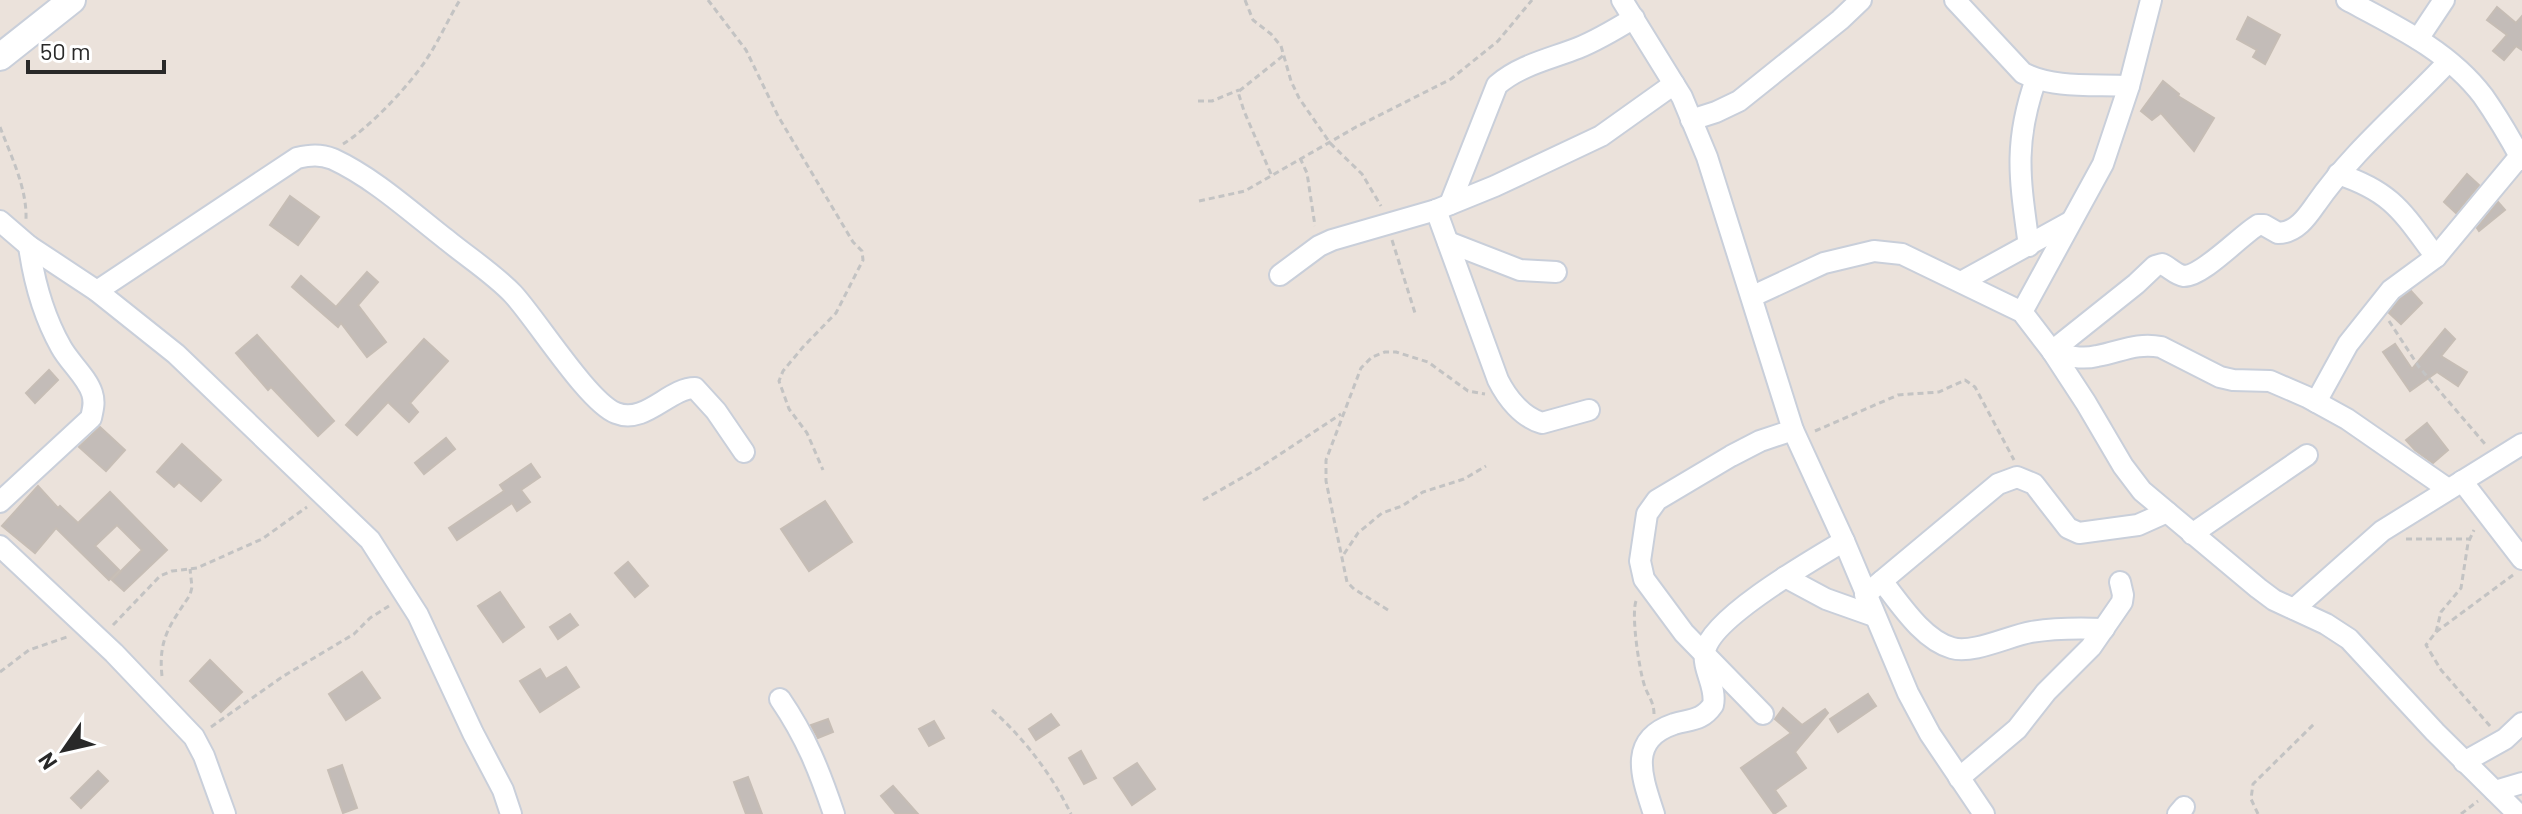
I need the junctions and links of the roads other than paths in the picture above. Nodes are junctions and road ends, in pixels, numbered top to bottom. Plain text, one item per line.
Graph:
1 (72, 0) edge
2 (1622, 0) edge
3 (1861, 0) edge
4 (1955, 0) edge
5 (2151, 0) edge
6 (2347, 0) edge
7 (2444, 0) edge
8 (1634, 18) junction
9 (2418, 39) junction
10 (0, 57) edge
11 (2448, 62) junction
12 (2036, 79) junction
13 (1674, 84) junction
14 (2129, 86) junction
15 (1691, 120) junction
16 (2520, 150) edge
17 (2338, 174) junction
18 (1443, 207) junction
19 (0, 221) edge
20 (2070, 222) junction
21 (1448, 242) junction
22 (27, 244) junction
23 (2029, 246) junction
24 (2436, 257) junction
25 (1556, 272) dead end
26 (1280, 275) dead end
27 (1961, 282) junction
28 (97, 291) junction
29 (1753, 296) junction
30 (2022, 312) junction
31 (2052, 351) junction
32 (2316, 402) junction
33 (1589, 410) dead end
34 (1795, 434) junction
35 (2522, 444) edge
36 (744, 452) dead end
37 (2307, 455) dead end
38 (2455, 485) junction
39 (0, 502) edge
40 (2167, 512) junction
41 (2192, 534) junction
42 (1844, 541) junction
43 (0, 546) edge
44 (2522, 559) edge
45 (1785, 577) junction
46 (1882, 581) junction
47 (2120, 582) dead end
48 (1865, 595) junction
49 (2294, 609) junction
50 (1874, 616) junction
51 (2104, 629) junction
52 (1705, 654) junction
53 (780, 699) dead end
54 (1763, 714) dead end
55 (2522, 723) edge
56 (2464, 762) junction
57 (1959, 778) junction
58 (2522, 783) edge
59 (2495, 791) junction
60 (1978, 811) edge
61 (223, 813) edge
62 (511, 814) edge
63 (834, 814) edge
64 (1654, 814) edge
65 (2518, 814) edge

1 - 10 street
2 - 8 street
3 - 15 street
4 - 12 street
5 - 14 street
6 - 9 street
7 - 9 street
8 - 13 street
8 - 18 street
9 - 11 street
11 - 16 street
11 - 17 street
12 - 14 street
12 - 23 street
13 - 15 street
13 - 18 street
14 - 20 street
15 - 29 street
16 - 24 street
17 - 24 street
17 - 31 street
18 - 21 street
18 - 26 street
19 - 22 street
20 - 23 street
20 - 30 street
21 - 25 street
21 - 33 street
22 - 28 street
22 - 39 street
23 - 27 street
24 - 32 street
27 - 29 street
27 - 30 street
28 - 36 street
28 - 62 street
29 - 34 street
30 - 31 street
31 - 32 street
31 - 40 street
32 - 38 street
34 - 42 street
34 - 52 street
35 - 38 street
37 - 41 street
38 - 44 street
38 - 49 street
40 - 41 street
40 - 46 street
41 - 49 street
42 - 45 street
42 - 48 street
43 - 61 street
45 - 50 street
45 - 52 street
46 - 48 street
46 - 51 street
47 - 51 street
48 - 50 street
49 - 56 street
50 - 57 street
51 - 57 street
52 - 54 street
52 - 64 street
53 - 63 street
55 - 56 street
56 - 59 street
57 - 60 street
58 - 59 street
59 - 65 street

